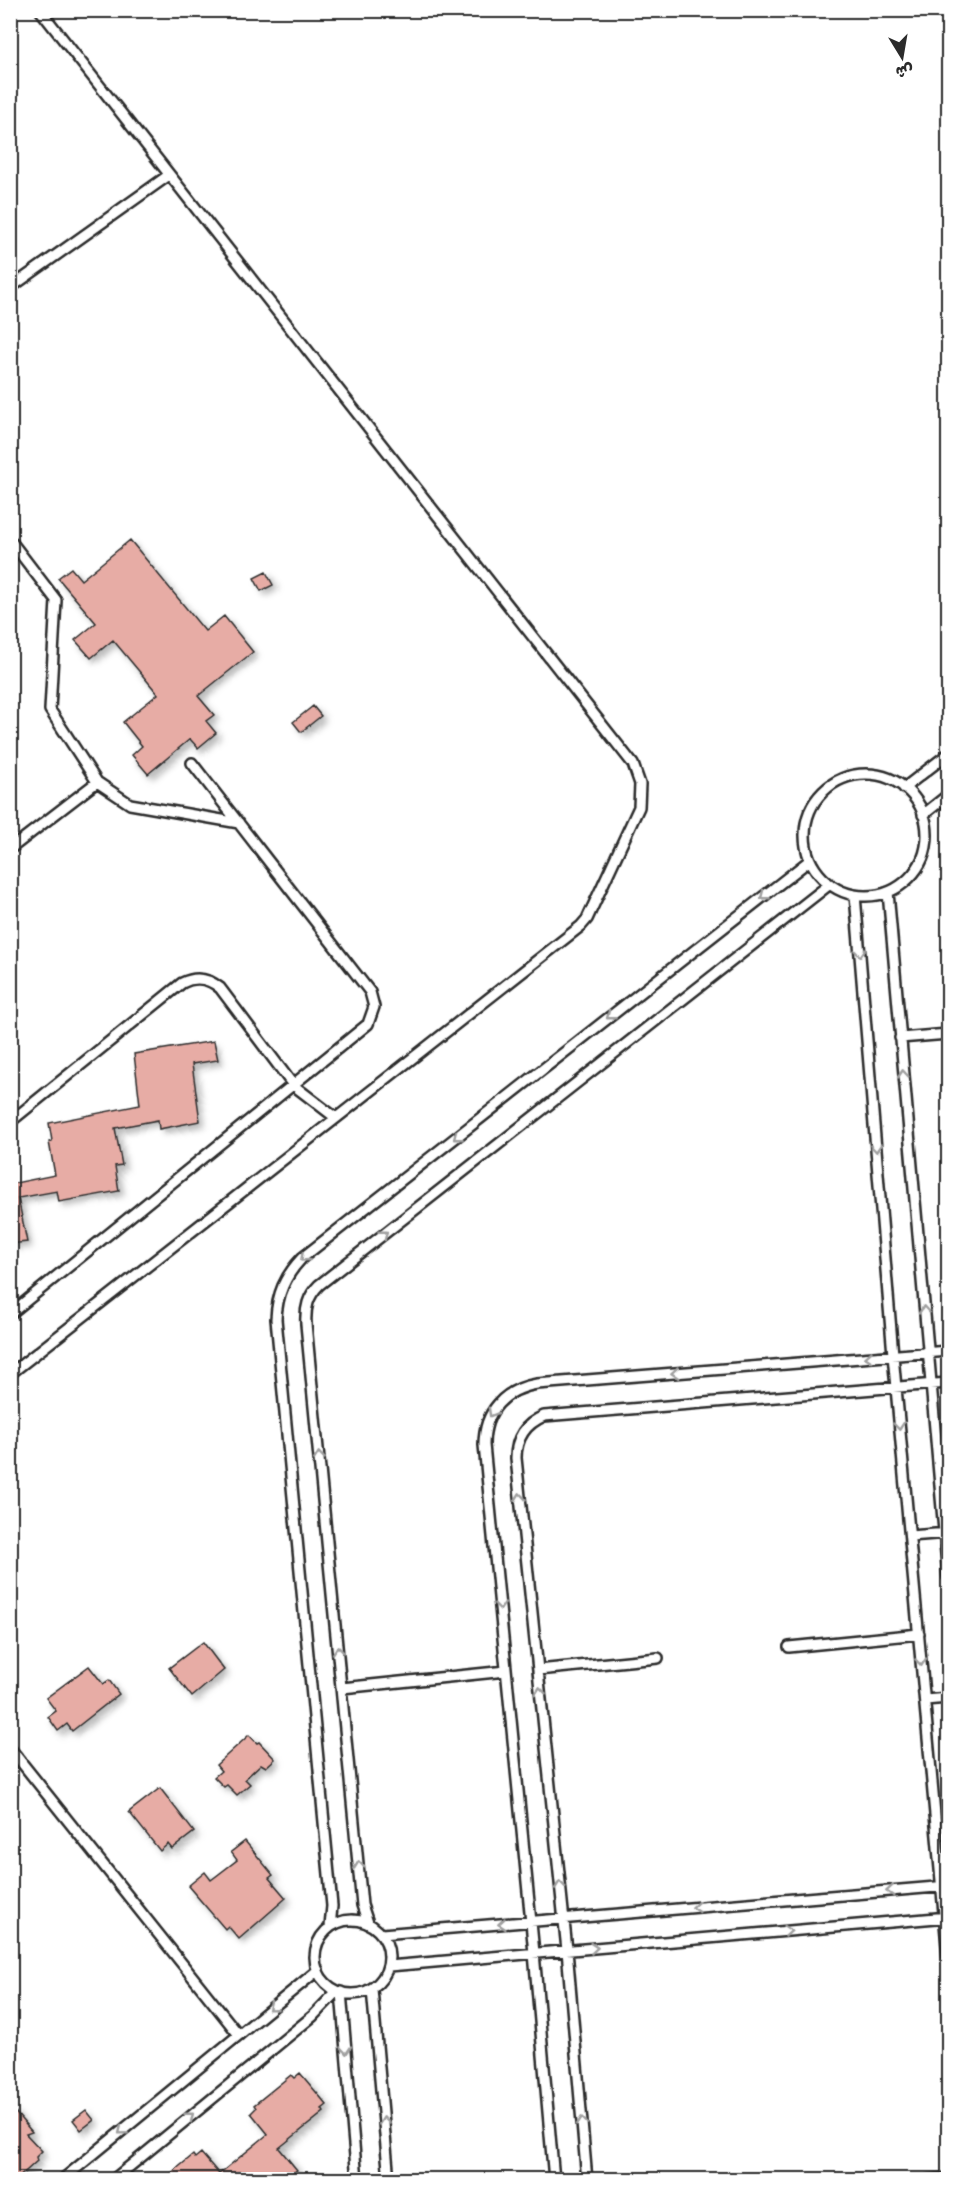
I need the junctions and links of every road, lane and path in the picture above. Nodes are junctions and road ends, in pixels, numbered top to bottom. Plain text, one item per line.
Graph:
1 (40, 10) edge
2 (169, 175) junction
3 (10, 288) edge
4 (10, 540) edge
5 (948, 754) edge
6 (192, 763) dead end
7 (97, 782) junction
8 (904, 788) junction
9 (948, 795) edge
10 (923, 815) junction
11 (239, 823) junction
12 (10, 849) edge
13 (810, 860) junction
14 (830, 884) junction
15 (888, 892) junction
16 (855, 895) junction
17 (948, 1034) edge
18 (900, 1038) junction
19 (293, 1085) junction
20 (336, 1118) junction
21 (10, 1122) edge
22 (10, 1314) edge
23 (948, 1351) edge
24 (927, 1353) junction
25 (893, 1355) junction
26 (10, 1374) edge
27 (948, 1383) edge
28 (930, 1384) junction
29 (896, 1387) junction
30 (946, 1533) edge
31 (910, 1536) junction
32 (948, 1577) edge
33 (918, 1634) junction
34 (789, 1647) dead end
35 (658, 1658) dead end
36 (538, 1670) junction
37 (506, 1671) junction
38 (342, 1688) junction
39 (948, 1698) edge
40 (925, 1700) junction
41 (10, 1748) edge
42 (945, 1886) edge
43 (947, 1917) edge
44 (564, 1918) junction
45 (531, 1921) junction
46 (368, 1923) junction
47 (330, 1927) junction
48 (382, 1934) junction
49 (567, 1950) junction
50 (534, 1953) junction
51 (948, 1958) edge
52 (389, 1965) junction
53 (318, 1970) junction
54 (372, 1989) junction
55 (339, 1991) junction
56 (239, 2035) junction
57 (948, 2178) edge
58 (62, 2180) edge
59 (112, 2180) edge
60 (357, 2180) edge
61 (389, 2180) edge
62 (554, 2180) edge
63 (587, 2180) edge
64 (928, 2180) edge

1 - 2 lane
2 - 3 lane
2 - 20 lane
4 - 7 lane
5 - 8 lane
6 - 11 lane
7 - 11 lane
7 - 12 lane
8 - 10 lane
8 - 13 lane
9 - 10 lane
10 - 15 lane
11 - 19 lane
13 - 14 lane
13 -> 47 lane
14 - 16 lane
38 -> 14 lane
15 - 16 lane
15 - 18 lane
16 -> 25 lane
17 - 18 lane
24 -> 18 lane
19 - 20 lane
19 - 21 lane
19 - 22 lane
20 - 26 lane
23 - 24 lane
24 - 25 lane
24 - 28 lane
25 - 29 lane
25 -> 37 lane
27 - 28 lane
28 - 29 lane
28 - 30 lane
29 -> 31 lane
36 -> 29 lane
30 - 31 lane
30 - 32 lane
31 - 33 lane
33 - 34 lane
33 -> 40 lane
35 - 36 lane
44 -> 36 lane
37 - 38 lane
37 - 45 lane
46 -> 38 lane
39 - 40 lane
40 - 42 lane
41 - 56 lane
42 - 43 lane
42 -> 44 lane
49 -> 43 lane
43 - 51 lane
44 - 45 lane
44 - 49 lane
45 -> 48 lane
45 - 50 lane
46 - 47 lane
46 - 48 lane
47 - 53 lane
48 - 52 lane
49 - 50 lane
63 -> 49 lane
50 - 52 lane
50 - 62 lane
52 - 54 lane
53 - 55 lane
53 -> 56 lane
54 - 55 lane
61 -> 54 lane
59 -> 55 lane
55 -> 60 lane
56 -> 58 lane
57 - 64 lane

